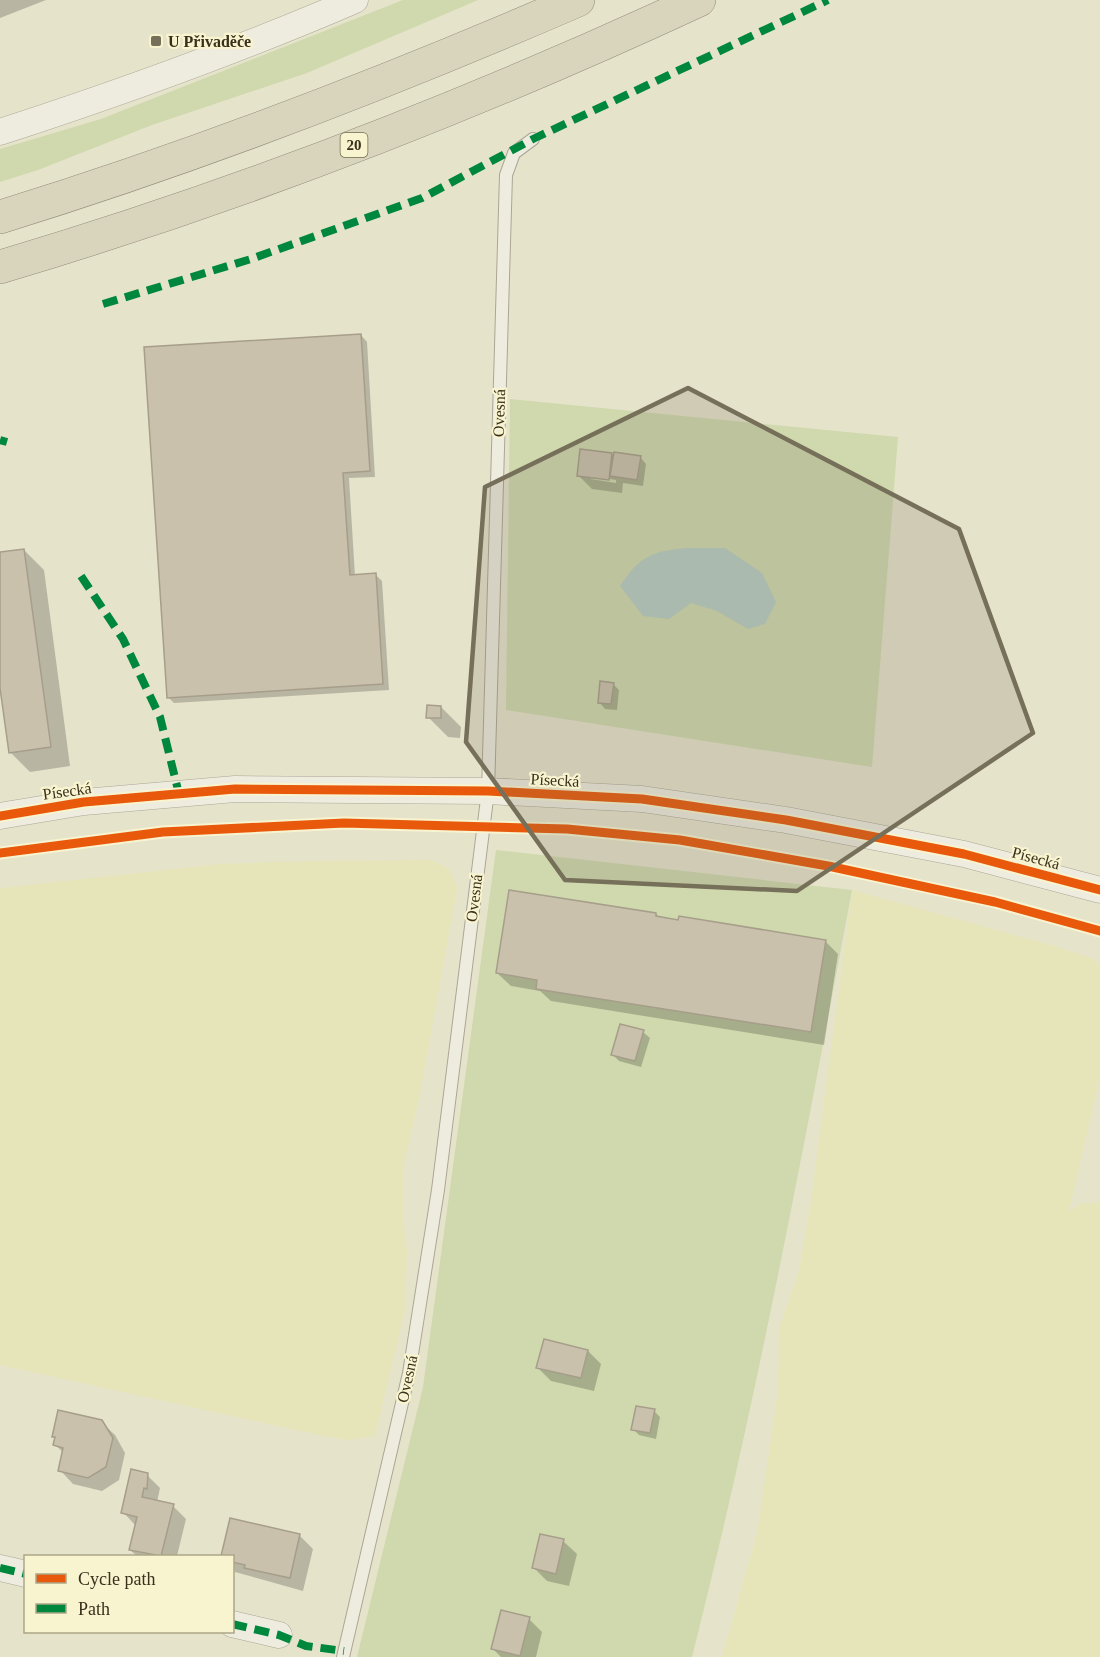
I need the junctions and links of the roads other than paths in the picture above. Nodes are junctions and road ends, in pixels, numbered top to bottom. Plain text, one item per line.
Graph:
1 (355, 0) edge
2 (578, 0) edge
3 (699, 0) edge
4 (0, 132) edge
5 (532, 139) dead end
6 (0, 217) edge
7 (0, 267) edge
8 (488, 791) junction
9 (0, 816) edge
10 (1100, 890) edge
11 (0, 1568) edge
12 (24, 1574) edge
13 (234, 1624) edge
14 (279, 1635) dead end
15 (343, 1657) edge

1 - 4 street
2 - 6 highway
3 - 7 highway, 20
5 - 8 lane, Ovesná
8 - 9 street, Písecká
8 - 10 street, Písecká
8 - 15 lane, Ovesná
11 - 12 street
13 - 14 street

